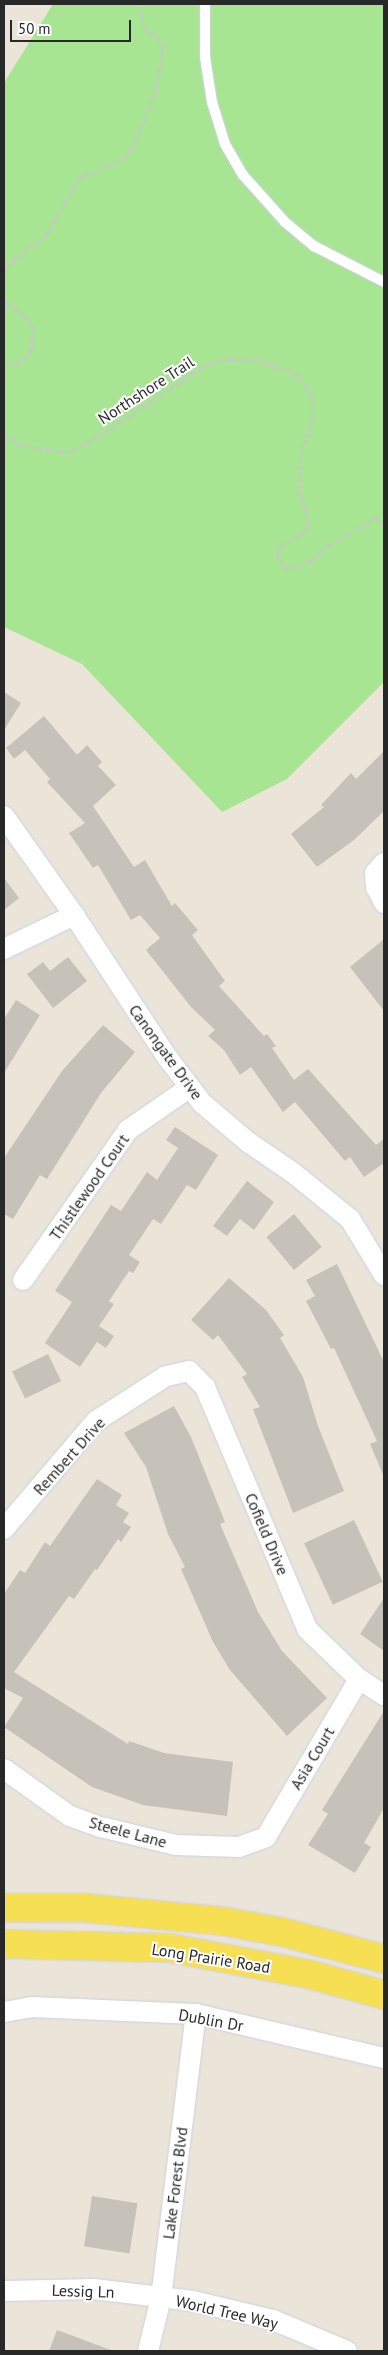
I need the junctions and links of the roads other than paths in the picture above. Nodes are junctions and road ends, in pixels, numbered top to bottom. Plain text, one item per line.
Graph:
1 (205, 4) edge
2 (384, 282) edge
3 (4, 816) edge
4 (384, 863) edge
5 (384, 903) edge
6 (74, 915) junction
7 (4, 949) edge
8 (190, 1087) junction
9 (384, 1275) edge
10 (23, 1280) dead end
11 (166, 1376) joint
12 (4, 1529) edge
13 (359, 1678) junction
14 (384, 1695) edge
15 (4, 1769) edge
16 (266, 1837) joint
17 (4, 1908) edge
18 (4, 1944) edge
19 (384, 1959) edge
20 (384, 1994) edge
21 (4, 2012) edge
22 (196, 2014) junction
23 (384, 2058) edge
24 (4, 2291) edge
25 (161, 2298) junction
26 (148, 2351) edge
27 (347, 2351) edge

1 - 2 lane
3 - 6 street, Canongate Drive
4 - 5 street
6 - 7 street
6 - 8 street, Canongate Drive
8 - 9 street, Canongate Drive
8 - 10 street, Thistlewood Court
11 - 12 street, Rembert Drive
11 - 13 street, Cofield Drive
13 - 14 street, Cofield Drive
13 - 16 street, Asia Court
15 - 16 street, Steele Lane
17 - 19 main road
18 - 20 main road, Long Prairie Road
21 - 22 street, Dublin Dr
22 - 23 street, Dublin Dr
22 - 25 street, Lake Forest Blvd
24 - 25 street, Lessig Ln
25 - 26 street, Lake Forest Blvd
25 - 27 street, World Tree Way

